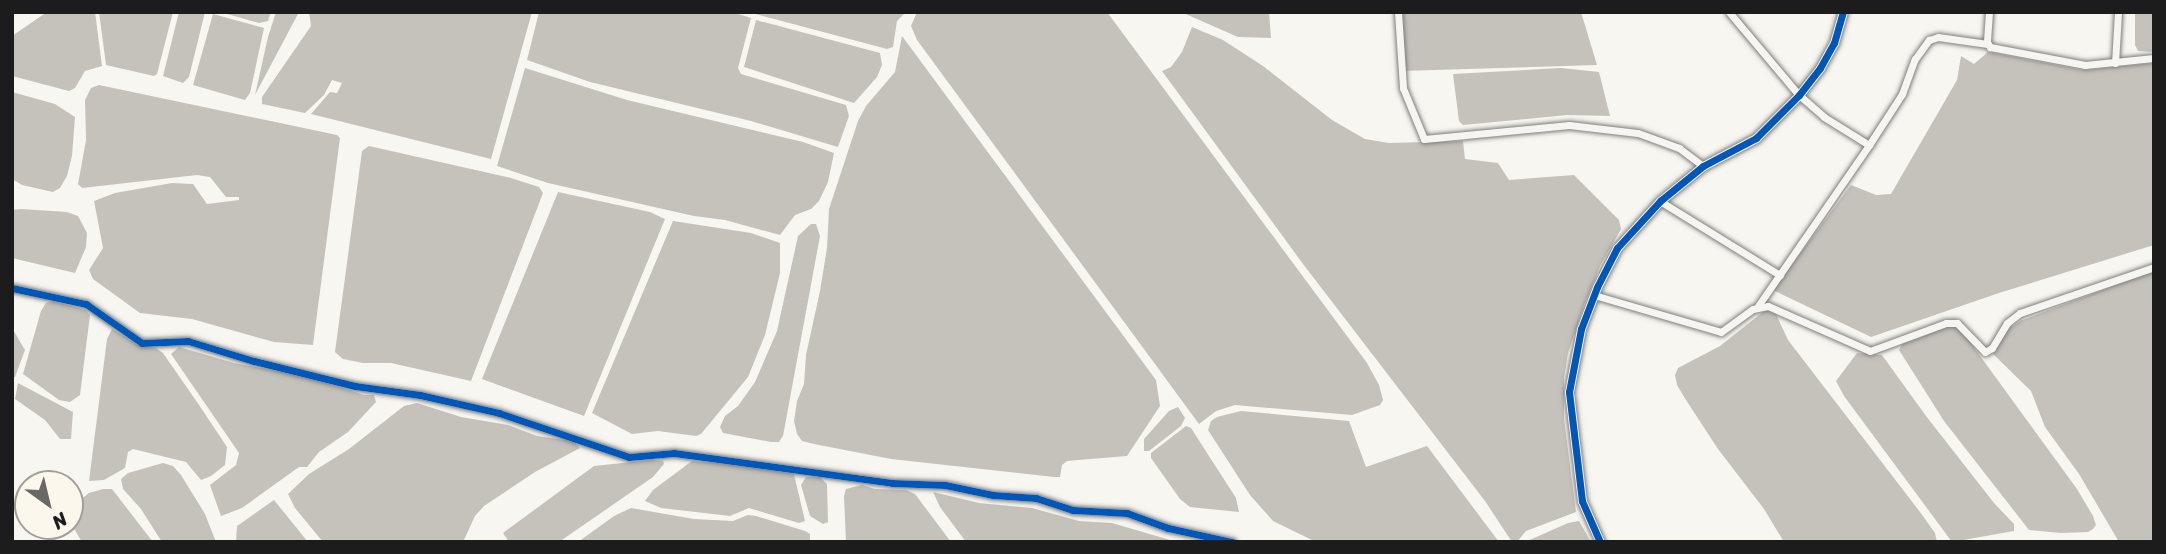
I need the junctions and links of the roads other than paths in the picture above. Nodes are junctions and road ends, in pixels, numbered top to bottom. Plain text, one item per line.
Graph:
1 (1398, 12) edge
2 (1728, 12) edge
3 (1843, 12) edge
4 (1989, 12) edge
5 (2118, 12) edge
6 (1988, 44) junction
7 (2154, 58) edge
8 (2115, 63) junction
9 (1799, 95) junction
10 (1869, 145) junction
11 (1703, 166) junction
12 (1660, 201) junction
13 (2154, 267) edge
14 (1780, 275) junction
15 (12, 288) edge
16 (1594, 295) junction
17 (1758, 306) junction
18 (1232, 542) edge
19 (1600, 542) edge

1 - 11 street
2 - 9 street
3 - 9 street
4 - 6 street
5 - 8 street
6 - 8 street
6 - 10 street
7 - 8 street
9 - 10 street
9 - 11 street
10 - 14 street
11 - 12 street
12 - 14 street
12 - 16 street
13 - 17 street
14 - 17 street
15 - 18 street
16 - 17 street
16 - 19 street

